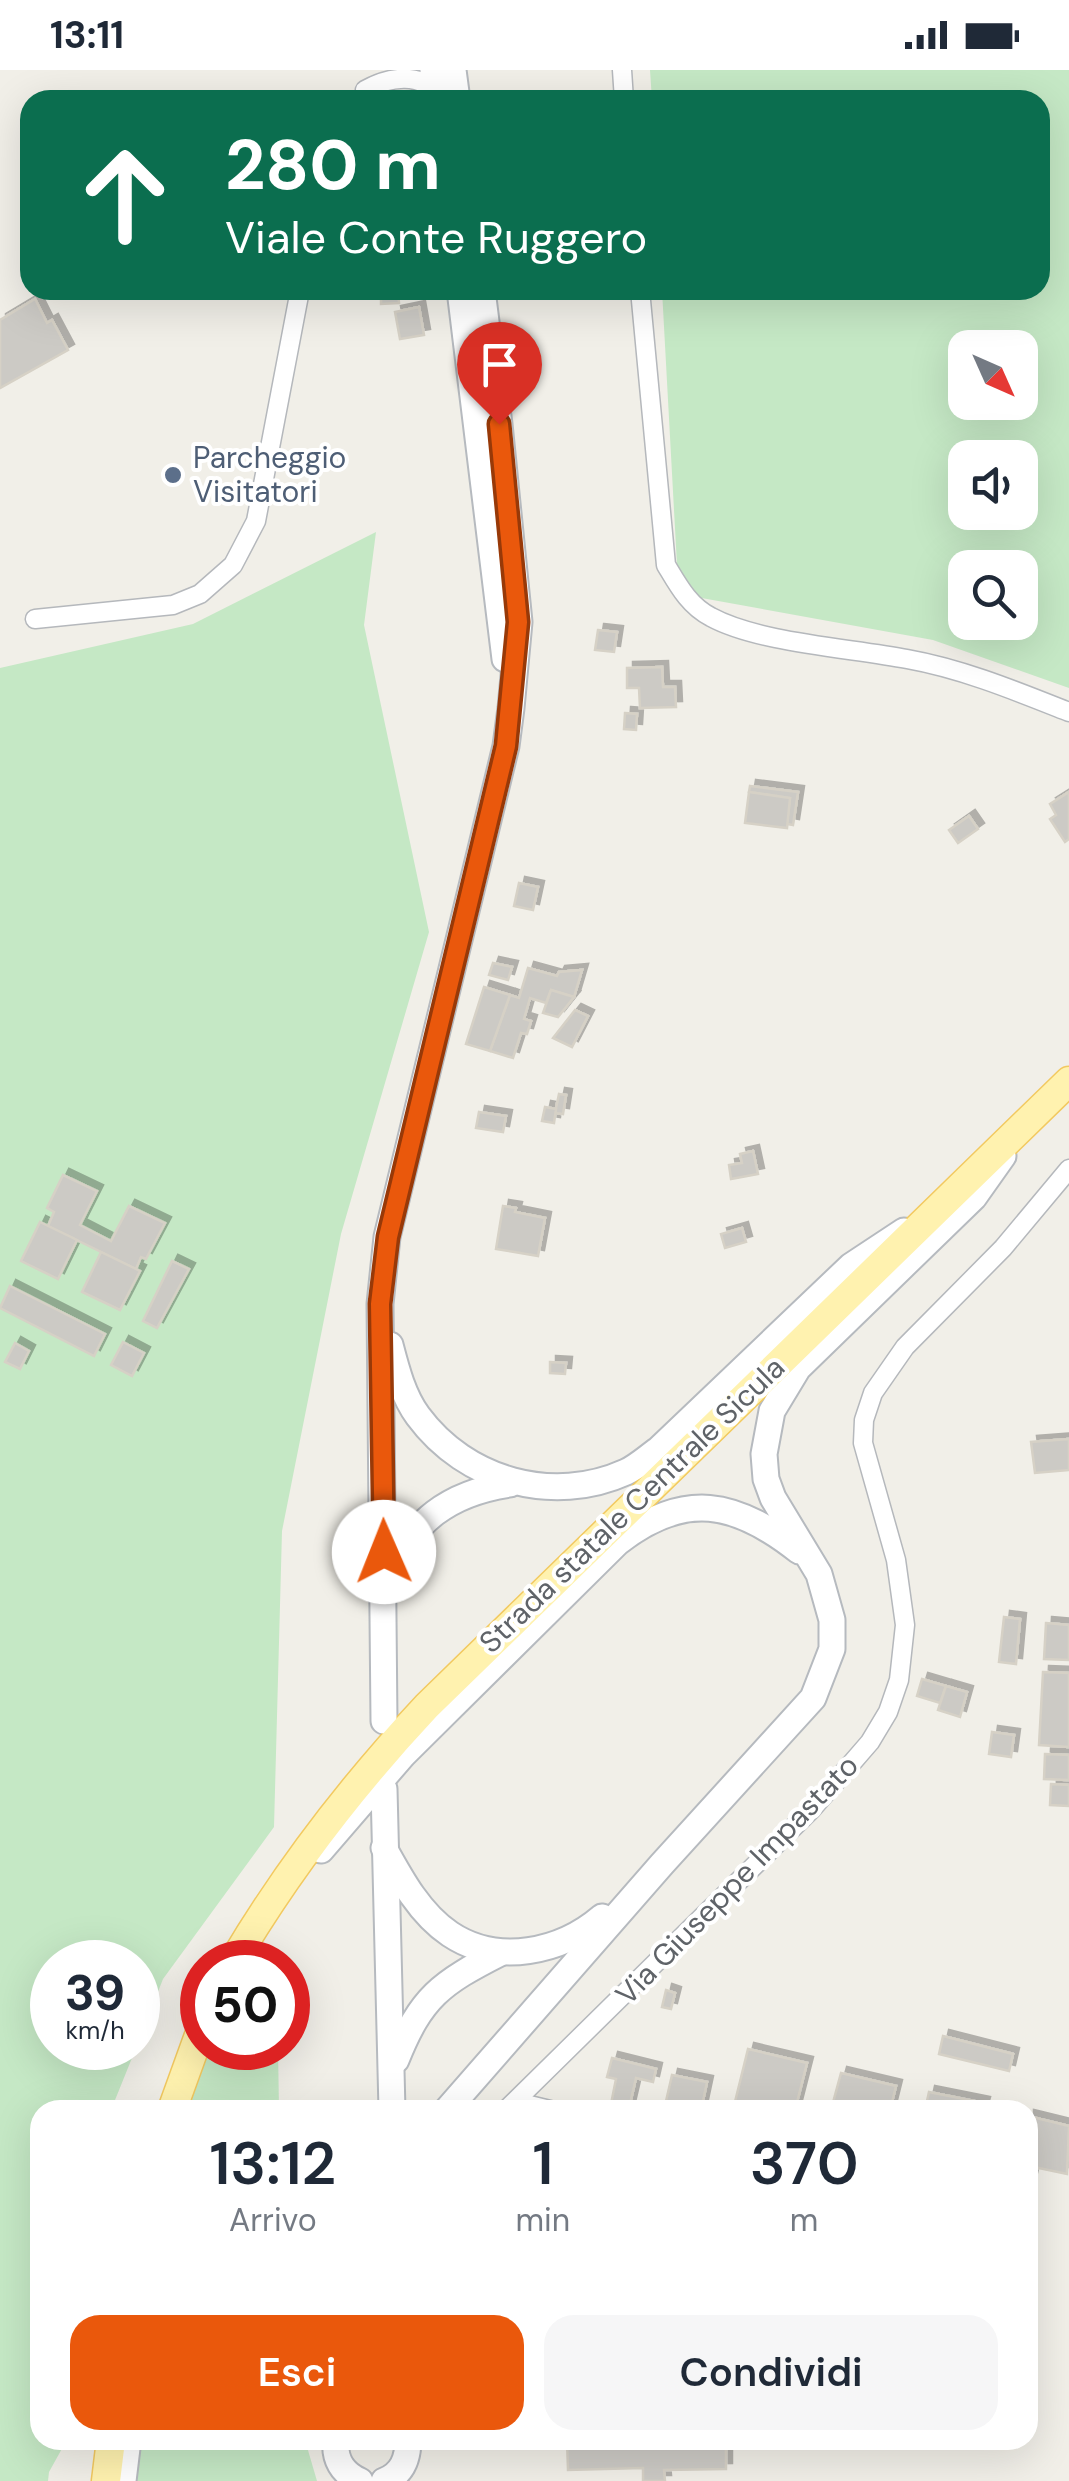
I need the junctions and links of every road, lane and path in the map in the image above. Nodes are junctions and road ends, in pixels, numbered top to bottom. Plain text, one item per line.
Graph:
1 (380, 70) edge
2 (453, 70) edge
3 (364, 90) edge
4 (369, 90) edge
5 (440, 90) edge
6 (298, 300) edge
7 (461, 300) edge
8 (473, 300) edge
9 (483, 300) edge
10 (641, 300) edge
11 (496, 402) junction
12 (35, 618) dead end
13 (510, 708) junction
14 (1069, 712) edge
15 (1069, 1080) edge
16 (1028, 1120) junction
17 (1069, 1169) edge
18 (937, 1208) junction
19 (380, 1304) junction
20 (515, 1484) junction
21 (810, 1561) junction
22 (385, 1588) junction
23 (384, 1720) dead end
24 (384, 1789) dead end
25 (384, 1848) junction
26 (662, 1864) junction
27 (262, 1913) junction
28 (246, 1940) edge
29 (500, 1953) junction
30 (186, 2070) edge
31 (392, 2073) junction
32 (176, 2100) edge
33 (392, 2100) edge
34 (456, 2100) edge
35 (517, 2100) edge
36 (110, 2450) edge
37 (127, 2450) edge
38 (336, 2450) edge
39 (351, 2478) edge
40 (106, 2481) edge
41 (123, 2481) edge

1 - 3 street
2 - 5 main road
4 - 5 street
6 - 12 street
7 - 13 main road
8 - 11 street
9 - 11 main road
10 - 14 street
11 - 13 main road
13 - 19 main road
15 - 16 main road, Strada statale Centrale Sicula
16 - 18 main road, Strada statale Centrale Sicula
16 - 21 main road
17 - 35 street, Via Giuseppe Impastato
18 - 20 main road
18 - 27 main road, Strada statale Centrale Sicula
19 - 20 main road
19 - 22 main road
20 - 22 main road
21 - 26 main road
21 - 27 main road
22 - 23 main road
24 - 25 main road
25 - 29 main road
25 - 31 main road
26 - 29 main road
26 - 34 main road
27 - 28 main road, Strada statale Centrale Sicula
29 - 31 main road
30 - 32 main road
31 - 33 main road
36 - 40 main road
37 - 41 main road
38 - 39 main road

